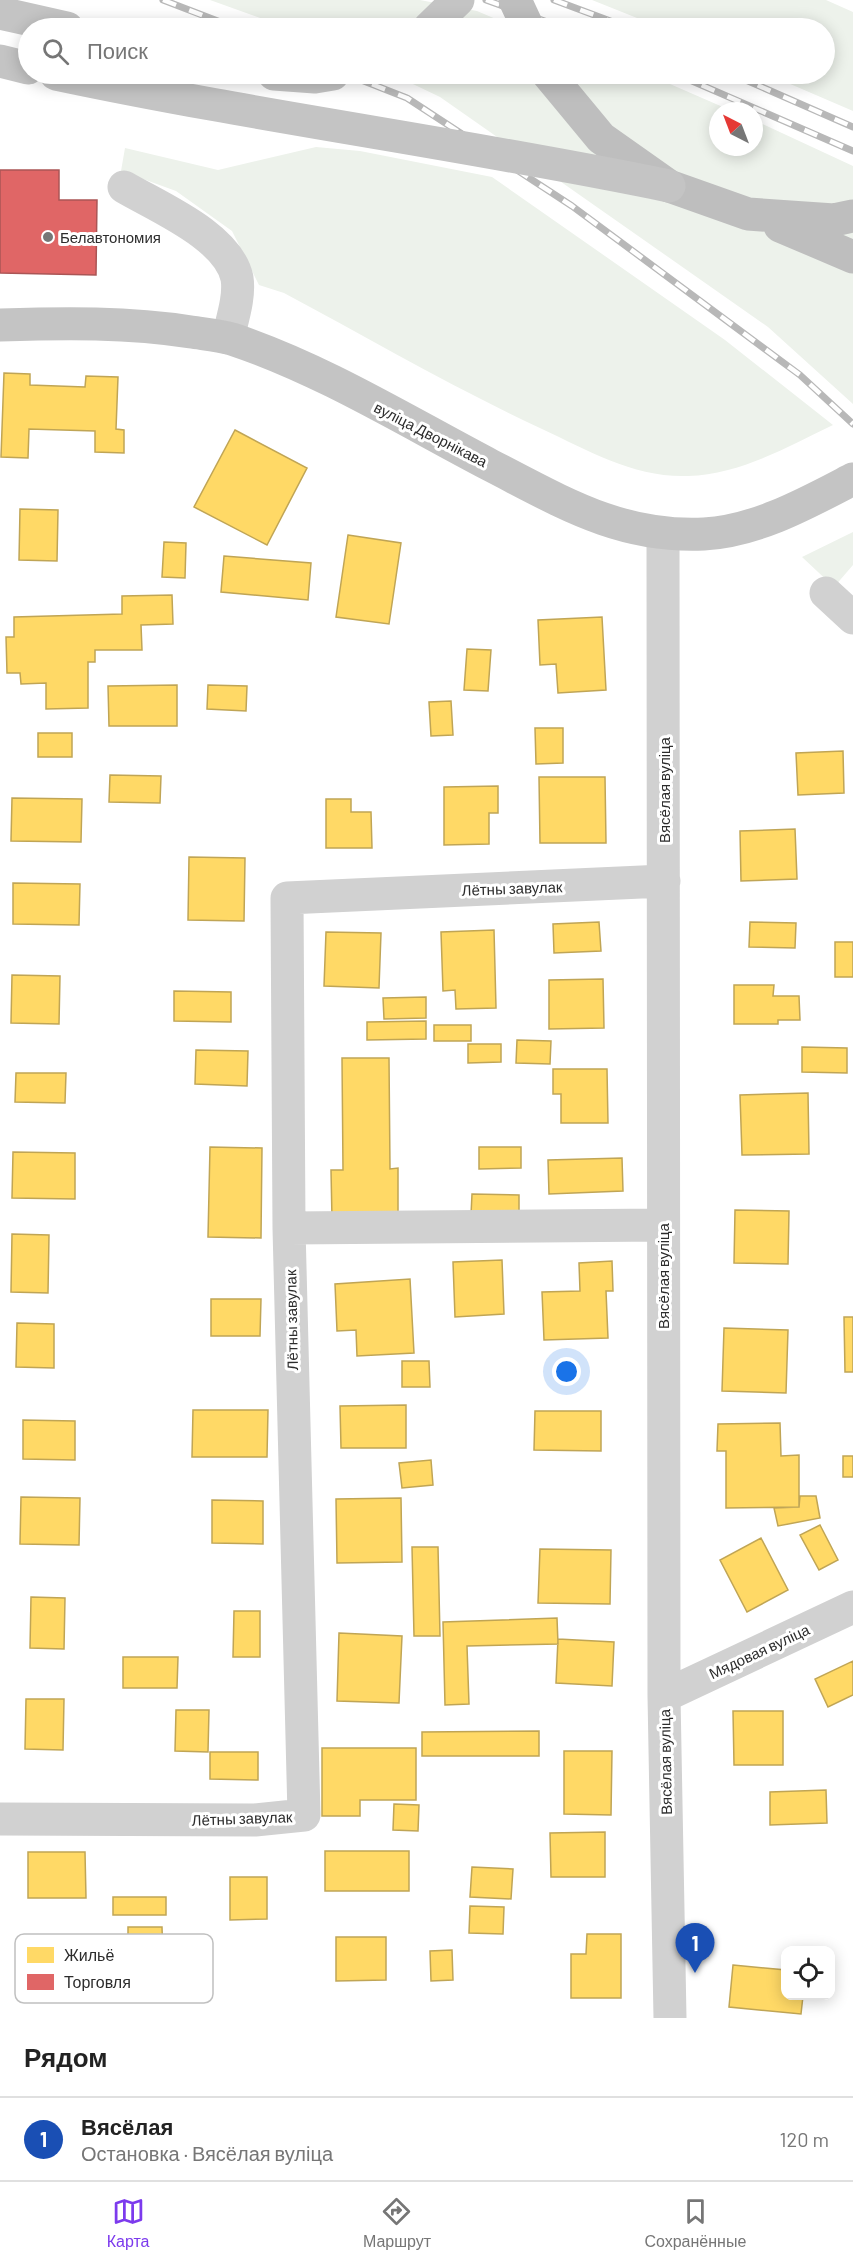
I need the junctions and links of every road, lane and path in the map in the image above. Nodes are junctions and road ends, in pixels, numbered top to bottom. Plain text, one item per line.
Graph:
1 (458, 0) edge
2 (515, 0) edge
3 (0, 13) edge
4 (22, 18) edge
5 (439, 18) edge
6 (523, 18) edge
7 (0, 62) edge
8 (18, 66) edge
9 (104, 84) edge
10 (556, 84) edge
11 (669, 186) junction
12 (124, 187) dead end
13 (748, 214) junction
14 (853, 216) edge
15 (853, 258) edge
16 (0, 325) edge
17 (228, 338) junction
18 (853, 479) edge
19 (663, 534) junction
20 (826, 593) dead end
21 (853, 618) edge
22 (664, 881) junction
23 (663, 1225) junction
24 (289, 1228) junction
25 (853, 1607) edge
26 (664, 1696) junction
27 (0, 1819) edge
28 (670, 2018) edge

1 - 5 main road
2 - 6 highway, bridge
3 - 4 main road
7 - 8 main road
9 - 11 main road, bridge
10 - 11 highway
11 - 13 highway
12 - 17 street
13 - 14 highway
13 - 15 highway
16 - 17 main road, вуліца Дворнікава
17 - 19 main road, вуліца Дворнікава
18 - 19 main road, вуліца Дворнікава
19 - 22 street, Вясёлая вуліца
20 - 21 street
22 - 23 street, Вясёлая вуліца
22 - 24 street, Лётны завулак
23 - 24 street
23 - 26 street, Вясёлая вуліца
24 - 27 street, Лётны завулак
25 - 26 street, Мядовая вуліца
26 - 28 street, Вясёлая вуліца

